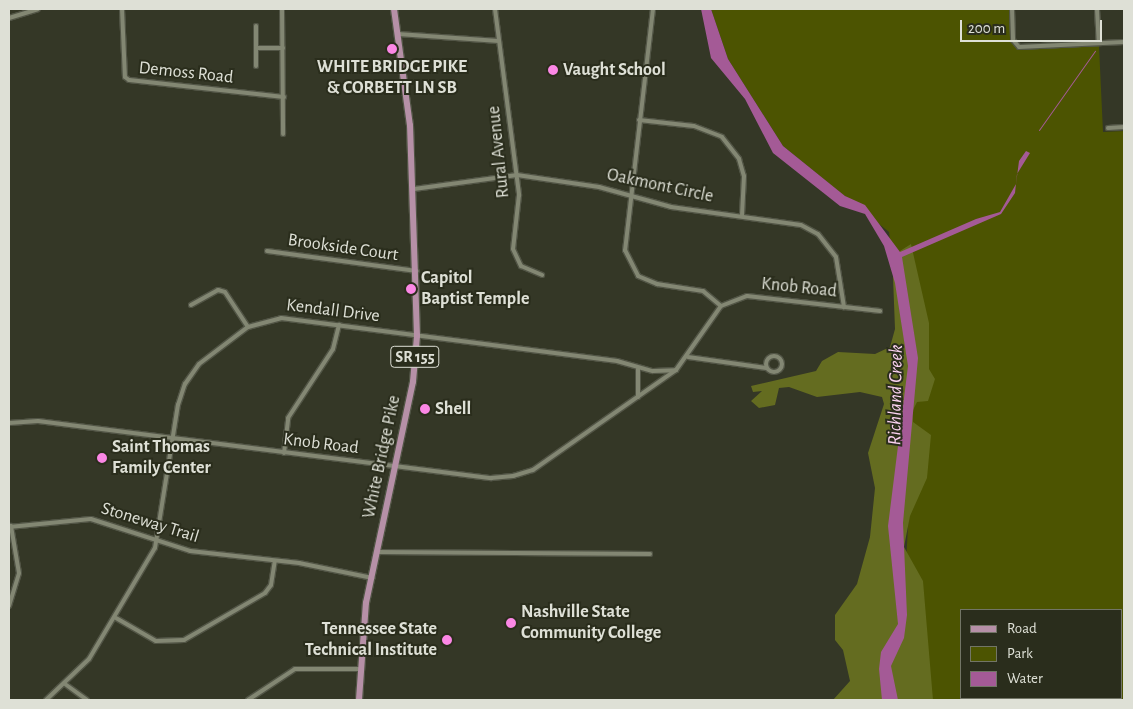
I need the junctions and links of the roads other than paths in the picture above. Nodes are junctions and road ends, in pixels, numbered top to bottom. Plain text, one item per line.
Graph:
1 (38, 9) edge
2 (122, 9) edge
3 (282, 9) edge
4 (394, 9) edge
5 (495, 9) edge
6 (653, 9) edge
7 (1012, 9) edge
8 (1097, 9) edge
9 (9, 18) edge
10 (256, 26) dead end
11 (398, 34) junction
12 (500, 41) junction
13 (1099, 42) junction
14 (1124, 42) edge
15 (256, 48) junction
16 (283, 48) junction
17 (256, 66) dead end
18 (284, 97) junction
19 (640, 120) junction
20 (1124, 127) edge
21 (1108, 128) dead end
22 (283, 134) dead end
23 (517, 175) junction
24 (414, 189) junction
25 (630, 194) junction
26 (742, 216) junction
27 (266, 251) dead end
28 (417, 271) junction
29 (542, 275) dead end
30 (191, 305) dead end
31 (721, 306) junction
32 (844, 307) junction
33 (880, 312) dead end
34 (339, 325) junction
35 (248, 327) junction
36 (417, 336) junction
37 (688, 356) junction
38 (766, 368) junction
39 (638, 370) junction
40 (676, 370) junction
41 (638, 397) junction
42 (9, 423) edge
43 (174, 439) junction
44 (284, 453) junction
45 (396, 467) junction
46 (10, 526) edge
47 (158, 540) junction
48 (378, 552) junction
49 (650, 554) dead end
50 (275, 562) junction
51 (372, 578) junction
52 (9, 606) edge
53 (116, 618) junction
54 (358, 669) junction
55 (65, 684) junction
56 (46, 700) edge
57 (87, 700) edge
58 (248, 700) edge
59 (359, 700) edge

1 - 9 street
2 - 18 street, Demoss Road
3 - 16 street
4 - 11 main road, White Bridge Pike / SR 155
5 - 12 street, Rural Avenue
6 - 19 street
7 - 13 street
8 - 13 street
10 - 15 street
11 - 12 street
11 - 24 main road, White Bridge Pike / SR 155
12 - 23 street, Rural Avenue
13 - 14 street
15 - 16 street
15 - 17 street
16 - 18 street
18 - 22 street
19 - 25 street
19 - 26 street
20 - 21 street
23 - 24 street, Oakmont Circle
23 - 25 street, Oakmont Circle
23 - 29 street, Rural Avenue
24 - 28 main road, White Bridge Pike / SR 155
25 - 26 street, Oakmont Circle
25 - 31 street
26 - 32 street, Oakmont Circle
27 - 28 street, Brookside Court
28 - 36 main road, White Bridge Pike / SR 155
30 - 35 street
31 - 32 street, Knob Road
31 - 37 street, Knob Road
32 - 33 street, Knob Road
34 - 35 street, Kendall Drive
34 - 36 street, Kendall Drive
34 - 44 street
35 - 43 street, Kendall Drive
36 - 39 street, Kendall Drive
36 - 45 main road, White Bridge Pike / SR 155
37 - 38 street
37 - 40 street, Knob Road
38 - 38 street
39 - 40 street, Kendall Drive
39 - 41 street
40 - 41 street, Knob Road
41 - 45 street, Knob Road
42 - 43 street, Knob Road
43 - 44 street, Knob Road
43 - 47 street, Kendall Drive
44 - 45 street, Knob Road
45 - 48 main road, White Bridge Pike / SR 155
46 - 47 street, Stoneway Trail
46 - 52 street
47 - 50 street, Stoneway Trail
47 - 53 street, Kendall Drive
48 - 49 street
48 - 51 main road, White Bridge Pike / SR 155
50 - 51 street, Stoneway Trail
50 - 53 street
51 - 54 main road, White Bridge Pike / SR 155
53 - 55 street, Kendall Drive
54 - 58 street
54 - 59 main road, White Bridge Pike / SR 155
55 - 56 street, Kendall Drive
55 - 57 street

